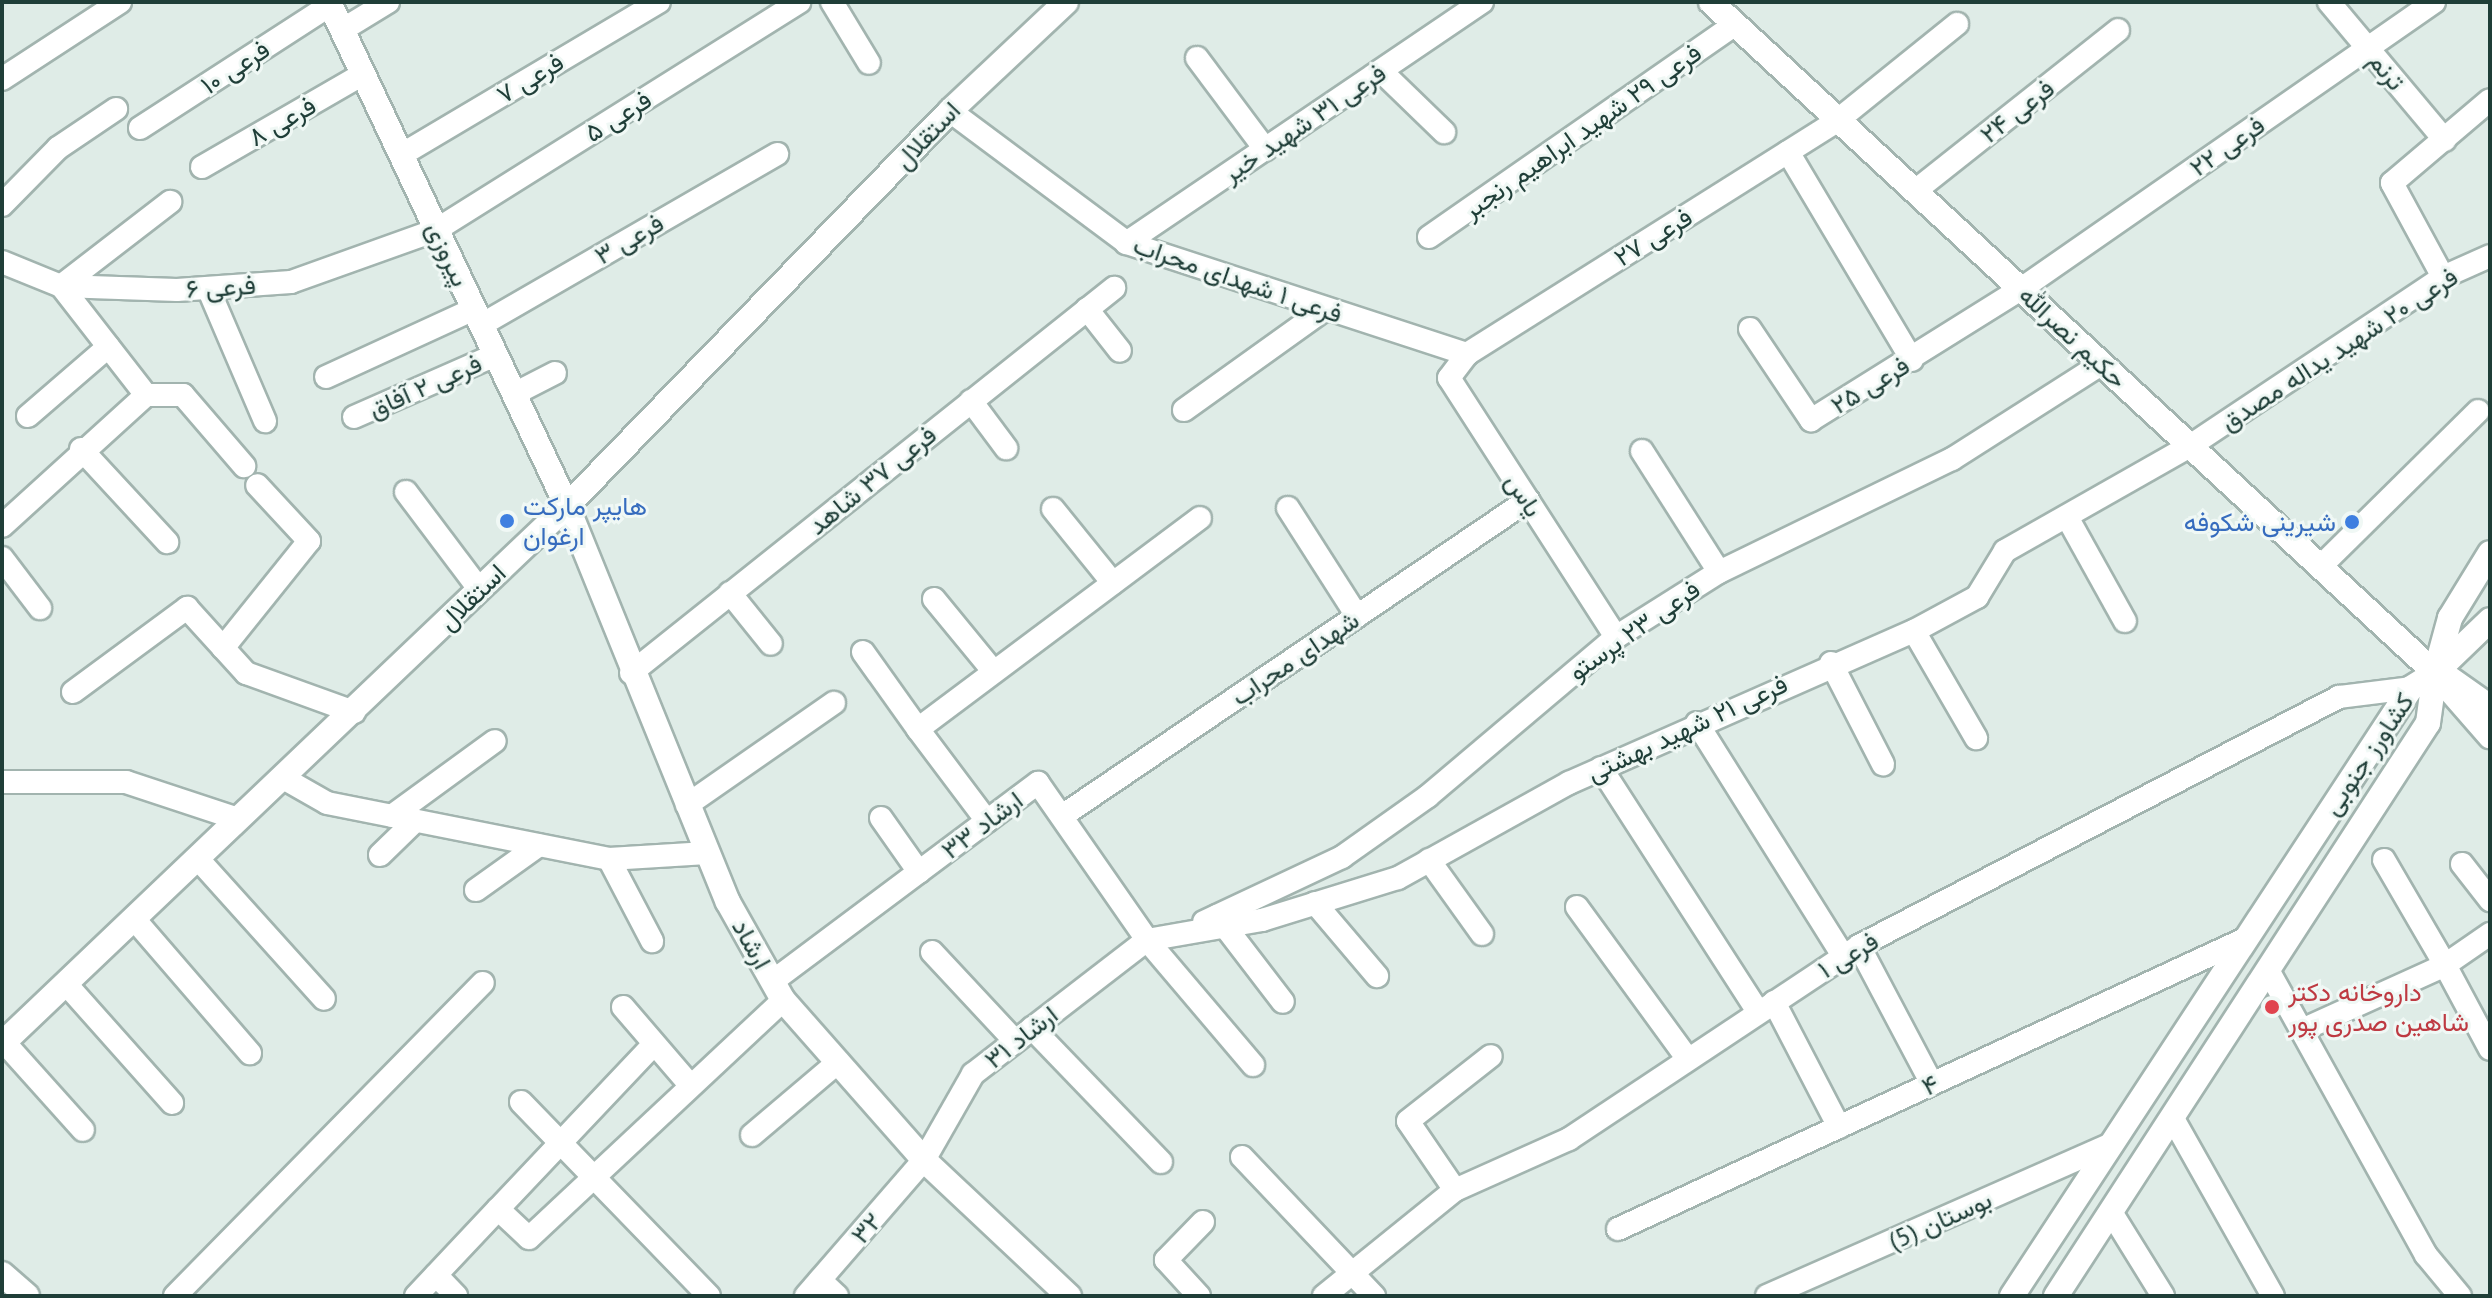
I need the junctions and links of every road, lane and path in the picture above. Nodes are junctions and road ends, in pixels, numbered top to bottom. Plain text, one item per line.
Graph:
1 (120, 2) edge
2 (388, 2) edge
3 (659, 2) edge
4 (799, 2) edge
5 (832, 2) edge
6 (1066, 2) edge
7 (1482, 2) edge
8 (1711, 2) edge
9 (2329, 2) edge
10 (2434, 2) edge
11 (330, 4) edge
12 (1735, 24) junction
13 (1957, 24) dead end
14 (342, 30) junction
15 (2118, 30) dead end
16 (2368, 48) junction
17 (1197, 58) dead end
18 (869, 63) dead end
19 (1381, 71) junction
20 (363, 74) junction
21 (2, 79) edge
22 (2490, 100) edge
23 (116, 109) dead end
24 (950, 111) junction
25 (1838, 120) junction
26 (140, 128) dead end
27 (1444, 132) dead end
28 (2445, 140) junction
29 (1265, 149) junction
30 (1788, 152) junction
31 (777, 154) dead end
32 (401, 155) junction
33 (202, 167) dead end
34 (1915, 191) junction
35 (170, 202) dead end
36 (2, 205) edge
37 (436, 230) junction
38 (1429, 237) dead end
39 (1126, 243) junction
40 (2490, 256) edge
41 (2, 262) edge
42 (2443, 277) junction
43 (61, 286) junction
44 (208, 288) junction
45 (1114, 288) dead end
46 (2021, 289) junction
47 (1087, 309) junction
48 (1325, 309) junction
49 (477, 317) junction
50 (1750, 329) dead end
51 (108, 347) junction
52 (1120, 351) dead end
53 (1467, 354) junction
54 (495, 355) junction
55 (1912, 360) junction
56 (2101, 364) junction
57 (555, 373) dead end
58 (326, 377) dead end
59 (514, 394) junction
60 (146, 395) junction
61 (971, 401) junction
62 (1184, 410) dead end
63 (2478, 411) dead end
64 (28, 416) dead end
65 (354, 417) dead end
66 (265, 421) dead end
67 (2190, 446) junction
68 (1006, 448) dead end
69 (81, 449) junction
70 (1642, 451) dead end
71 (244, 466) dead end
72 (257, 485) dead end
73 (406, 492) dead end
74 (1528, 500) junction
75 (567, 506) junction
76 (1288, 508) dead end
77 (1053, 509) dead end
78 (2067, 517) junction
79 (1200, 518) dead end
80 (2, 526) edge
81 (167, 542) dead end
82 (2490, 553) edge
83 (2, 558) edge
84 (2320, 567) junction
85 (1719, 572) junction
86 (1113, 583) junction
87 (479, 589) junction
88 (730, 593) junction
89 (934, 599) dead end
90 (40, 608) dead end
91 (1357, 616) junction
92 (2125, 621) dead end
93 (2487, 628) edge
94 (1914, 631) junction
95 (1616, 637) junction
96 (771, 644) dead end
97 (223, 648) junction
98 (863, 652) dead end
99 (1831, 663) junction
100 (994, 672) junction
101 (631, 673) junction
102 (2435, 673) junction
103 (2411, 688) junction
104 (73, 692) dead end
105 (834, 703) dead end
106 (2490, 707) edge
107 (354, 712) junction
108 (1697, 723) junction
109 (918, 729) junction
110 (2490, 736) edge
111 (1976, 738) dead end
112 (495, 741) dead end
113 (1883, 764) dead end
114 (1601, 768) junction
115 (285, 779) junction
116 (2, 782) edge
117 (687, 805) junction
118 (392, 816) junction
119 (1062, 816) junction
120 (881, 818) dead end
121 (238, 819) junction
122 (415, 821) junction
123 (987, 821) junction
124 (539, 845) junction
125 (707, 853) junction
126 (380, 855) dead end
127 (198, 859) junction
128 (609, 859) junction
129 (1429, 860) junction
130 (2384, 860) dead end
131 (2462, 864) dead end
132 (919, 872) junction
133 (476, 890) dead end
134 (2490, 900) edge
135 (1315, 903) junction
136 (1577, 907) dead end
137 (135, 920) junction
138 (1220, 920) junction
139 (1482, 934) dead end
140 (2490, 934) edge
141 (1147, 940) junction
142 (2243, 940) junction
143 (652, 941) dead end
144 (1851, 951) junction
145 (932, 952) dead end
146 (2445, 965) junction
147 (2268, 970) junction
148 (1377, 976) dead end
149 (483, 983) dead end
150 (67, 985) junction
151 (778, 990) junction
152 (324, 999) dead end
153 (1283, 1002) dead end
154 (623, 1007) dead end
155 (1766, 1007) junction
156 (2302, 1030) junction
157 (1023, 1035) junction
158 (3, 1043) edge
159 (654, 1044) junction
160 (2490, 1049) edge
161 (250, 1053) dead end
162 (1491, 1056) dead end
163 (1688, 1059) junction
164 (838, 1062) junction
165 (1253, 1065) dead end
166 (1932, 1084) junction
167 (691, 1086) junction
168 (521, 1102) dead end
169 (172, 1103) dead end
170 (2172, 1117) junction
171 (1839, 1127) junction
172 (83, 1130) dead end
173 (752, 1135) dead end
174 (562, 1143) junction
175 (2112, 1144) junction
176 (1242, 1157) dead end
177 (924, 1160) junction
178 (1161, 1162) dead end
179 (600, 1178) junction
180 (1455, 1190) junction
181 (498, 1209) junction
182 (2111, 1212) junction
183 (1203, 1222) dead end
184 (1618, 1229) dead end
185 (1352, 1273) junction
186 (2, 1274) edge
187 (436, 1275) junction
188 (813, 1288) edge
189 (2, 1290) edge
190 (8, 1296) edge
191 (27, 1296) edge
192 (175, 1296) edge
193 (416, 1296) edge
194 (456, 1296) edge
195 (709, 1296) edge
196 (837, 1296) edge
197 (1069, 1296) edge
198 (1199, 1296) edge
199 (1324, 1296) edge
200 (1374, 1296) edge
201 (1767, 1296) edge
202 (2012, 1296) edge
203 (2056, 1296) edge
204 (2163, 1296) edge
205 (2273, 1296) edge
206 (2460, 1296) edge

1 - 21 street
2 - 14 street
3 - 32 street, فرعی ۷
4 - 37 street, فرعی ۵
5 - 18 street
6 - 24 street, استقلال
7 - 19 street, فرعی ۳۱ شهید خیر
8 - 12 street, حکیم نصرالله
9 - 16 street, ترنم
10 - 16 street, فرعی ۲۲
11 - 14 street, پیروزی
11 - 26 street, فرعی ۱۰
12 - 25 street, حکیم نصرالله
12 - 38 street, فرعی ۲۹ شهید ابراهیم رنجبر
13 - 25 street, فرعی ۲۷
14 - 20 street, پیروزی
15 - 34 street, فرعی ۲۴
16 - 28 street, ترنم
16 - 46 street, فرعی ۲۲
17 - 29 street
19 - 27 street
19 - 29 street, فرعی ۳۱ شهید خیر
20 - 32 street, پیروزی
20 - 33 street, فرعی ۸
22 - 28 street
23 - 36 street
24 - 39 street, فرعی ۱ شهدای محراب
24 - 75 street, استقلال
25 - 30 street, فرعی ۲۷
25 - 34 street, حکیم نصرالله
28 - 42 street
29 - 39 street, فرعی ۳۱ شهید خیر
30 - 53 street, فرعی ۲۷
30 - 55 street
31 - 49 street, فرعی ۳
32 - 37 street, پیروزی
34 - 46 street, حکیم نصرالله
35 - 43 street
37 - 44 street, فرعی ۶
37 - 49 street, پیروزی
39 - 48 street, فرعی ۱ شهدای محراب
40 - 42 street, فرعی ۲۰ شهید یداله مصدق
41 - 43 street, فرعی ۶
42 - 67 street, فرعی ۲۰ شهید یداله مصدق
43 - 44 street, فرعی ۶
43 - 51 street
44 - 66 street
45 - 47 street, فرعی ۳۷ شاهد
46 - 55 street, فرعی ۲۵
46 - 56 street, حکیم نصرالله
47 - 52 street
47 - 61 street, فرعی ۳۷ شاهد
48 - 53 street, فرعی ۱ شهدای محراب
48 - 62 street
49 - 54 street, پیروزی
49 - 58 street, فرعی ۳
50 - 55 street, فرعی ۲۵
51 - 60 street
51 - 64 street
53 - 74 street, یاس
54 - 59 street, پیروزی
54 - 65 street, فرعی ۲ آفاق
56 - 67 street, حکیم نصرالله
56 - 85 street, فرعی ۲۳ پرستو
57 - 59 street
59 - 75 street, پیروزی
60 - 69 street
60 - 71 street
61 - 68 street
61 - 88 street, فرعی ۳۷ شاهد
63 - 84 street
67 - 78 street, فرعی ۲۱ شهید بهشتی
67 - 84 street, حکیم نصرالله
69 - 80 street
69 - 81 street
70 - 85 street
72 - 97 street
73 - 87 street
74 - 91 street, شهدای محراب
74 - 95 street, یاس
75 - 87 street, استقلال
75 - 101 street, ارشاد
76 - 91 street
77 - 86 street
78 - 92 street
78 - 94 street, فرعی ۲۱ شهید بهشتی
79 - 86 street
82 - 102 street
83 - 90 street
84 - 102 street, حکیم نصرالله
85 - 95 street, فرعی ۲۳ پرستو
86 - 100 street
87 - 107 street, استقلال
88 - 96 street
88 - 101 street, فرعی ۳۷ شاهد
89 - 100 street
91 - 119 street, شهدای محراب
93 - 102 street
94 - 99 street, فرعی ۲۱ شهید بهشتی
94 - 111 street
95 - 138 street, فرعی ۲۳ پرستو
97 - 104 street
97 - 107 street
98 - 109 street
99 - 108 street, فرعی ۲۱ شهید بهشتی
99 - 113 street
100 - 109 street
101 - 117 street, ارشاد
102 - 103 street, کشاورز جنوبی
102 - 106 street, حکیم نصرالله
102 - 110 street, حکیم نصرالله
102 - 147 street, کشاورز جنوبی
103 - 142 street, کشاورز جنوبی
103 - 144 street, فرعی ۱
105 - 117 street
107 - 115 street, استقلال
108 - 114 street, فرعی ۲۱ شهید بهشتی
108 - 144 street
109 - 123 street
112 - 118 street
114 - 129 street, فرعی ۲۱ شهید بهشتی
114 - 155 street
115 - 118 street
115 - 121 street, استقلال
116 - 121 street
117 - 125 street, ارشاد
118 - 122 street
119 - 123 street, ارشاد ۳۳
119 - 141 street, ارشاد ۳۳
120 - 132 street
121 - 127 street, استقلال
122 - 124 street
122 - 126 street
123 - 132 street, ارشاد ۳۳
124 - 128 street
124 - 133 street
125 - 128 street
125 - 151 street, ارشاد
127 - 137 street, استقلال
127 - 152 street
128 - 143 street
129 - 135 street, فرعی ۲۱ شهید بهشتی
129 - 139 street
130 - 146 street
131 - 134 street
132 - 151 street, ارشاد ۳۳
135 - 138 street, فرعی ۲۱ شهید بهشتی
135 - 148 street
136 - 163 street
137 - 150 street, استقلال
137 - 161 street
138 - 141 street, فرعی ۲۱ شهید بهشتی
138 - 153 street
140 - 146 street
141 - 157 street, ارشاد ۳۱
141 - 165 street, ارشاد ۳۳
142 - 166 street, ۴
142 - 175 street, کشاورز جنوبی
144 - 155 street, فرعی ۱
144 - 166 street
145 - 157 street
146 - 156 street
146 - 160 street
147 - 156 street
147 - 170 street, کشاورز جنوبی
149 - 192 street
150 - 158 street, استقلال
150 - 169 street
151 - 164 street, ارشاد
151 - 167 street, ارشاد ۳۳
154 - 159 street
155 - 163 street, فرعی ۱
155 - 171 street
156 - 206 street
157 - 177 street, ارشاد ۳۱
157 - 178 street
158 - 172 street
159 - 167 street
159 - 174 street
162 - 180 street
163 - 180 street, فرعی ۱
164 - 173 street
164 - 177 street, ارشاد
166 - 171 street, ۴
167 - 179 street, ارشاد ۳۳
168 - 174 street
170 - 182 street, کشاورز جنوبی
170 - 205 street
171 - 184 street, ۴
174 - 179 street
174 - 181 street
175 - 201 street, بوستان (5)
175 - 202 street, کشاورز جنوبی
176 - 185 street
177 - 188 street, ۳۲
177 - 197 street, ارشاد
179 - 181 street, ارشاد ۳۳
179 - 195 street
180 - 185 street, فرعی ۱
181 - 187 street
182 - 203 street, کشاورز جنوبی
182 - 204 street
183 - 198 street
185 - 199 street, فرعی ۱
185 - 200 street
186 - 191 street
187 - 193 street
187 - 194 street
188 - 196 street
189 - 190 street

